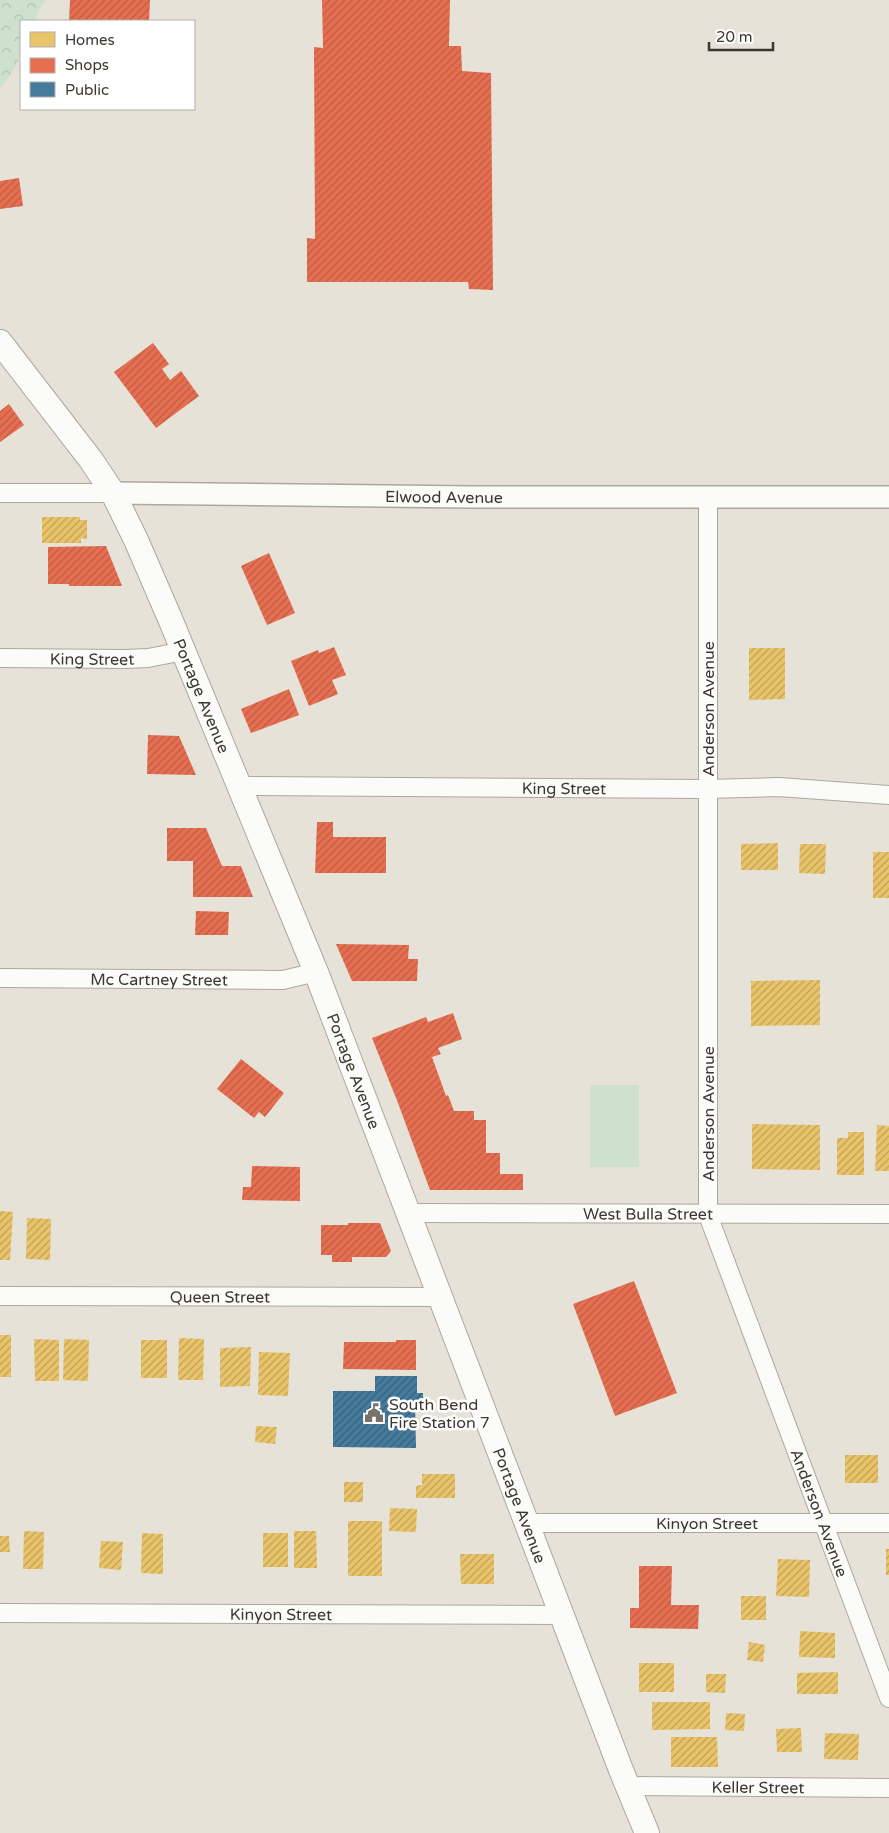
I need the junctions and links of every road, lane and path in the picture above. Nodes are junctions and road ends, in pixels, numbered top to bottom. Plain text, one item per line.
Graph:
1 (0, 342) edge
2 (0, 493) edge
3 (113, 493) junction
4 (708, 497) junction
5 (889, 497) edge
6 (184, 651) junction
7 (0, 658) edge
8 (239, 786) junction
9 (707, 789) junction
10 (889, 795) edge
11 (316, 972) junction
12 (0, 978) edge
13 (408, 1213) junction
14 (889, 1214) edge
15 (708, 1215) junction
16 (0, 1296) edge
17 (440, 1297) junction
18 (526, 1523) junction
19 (824, 1523) junction
20 (889, 1524) edge
21 (0, 1613) edge
22 (562, 1615) junction
23 (889, 1698) edge
24 (628, 1786) junction
25 (889, 1788) edge
26 (647, 1833) edge

1 - 3 main road, Portage Avenue
2 - 3 street, Elwood Avenue
3 - 4 street, Elwood Avenue
3 - 6 main road, Portage Avenue
4 - 5 street, Elwood Avenue
4 - 9 street, Anderson Avenue
6 - 7 street, King Street
6 - 8 main road, Portage Avenue
8 - 9 street, King Street
8 - 11 main road, Portage Avenue
9 - 10 street, King Street
9 - 15 street, Anderson Avenue
11 - 12 street, Mc Cartney Street
11 - 13 main road, Portage Avenue
13 - 15 street, West Bulla Street
13 - 17 main road, Portage Avenue
14 - 15 street, West Bulla Street
15 - 19 street, Anderson Avenue
16 - 17 street, Queen Street
17 - 18 main road, Portage Avenue
18 - 19 street, Kinyon Street
18 - 22 main road, Portage Avenue
19 - 20 street, Kinyon Street
19 - 23 street, Anderson Avenue
21 - 22 street, Kinyon Street
22 - 24 main road, Portage Avenue
24 - 25 street, Keller Street
24 - 26 main road, Portage Avenue

